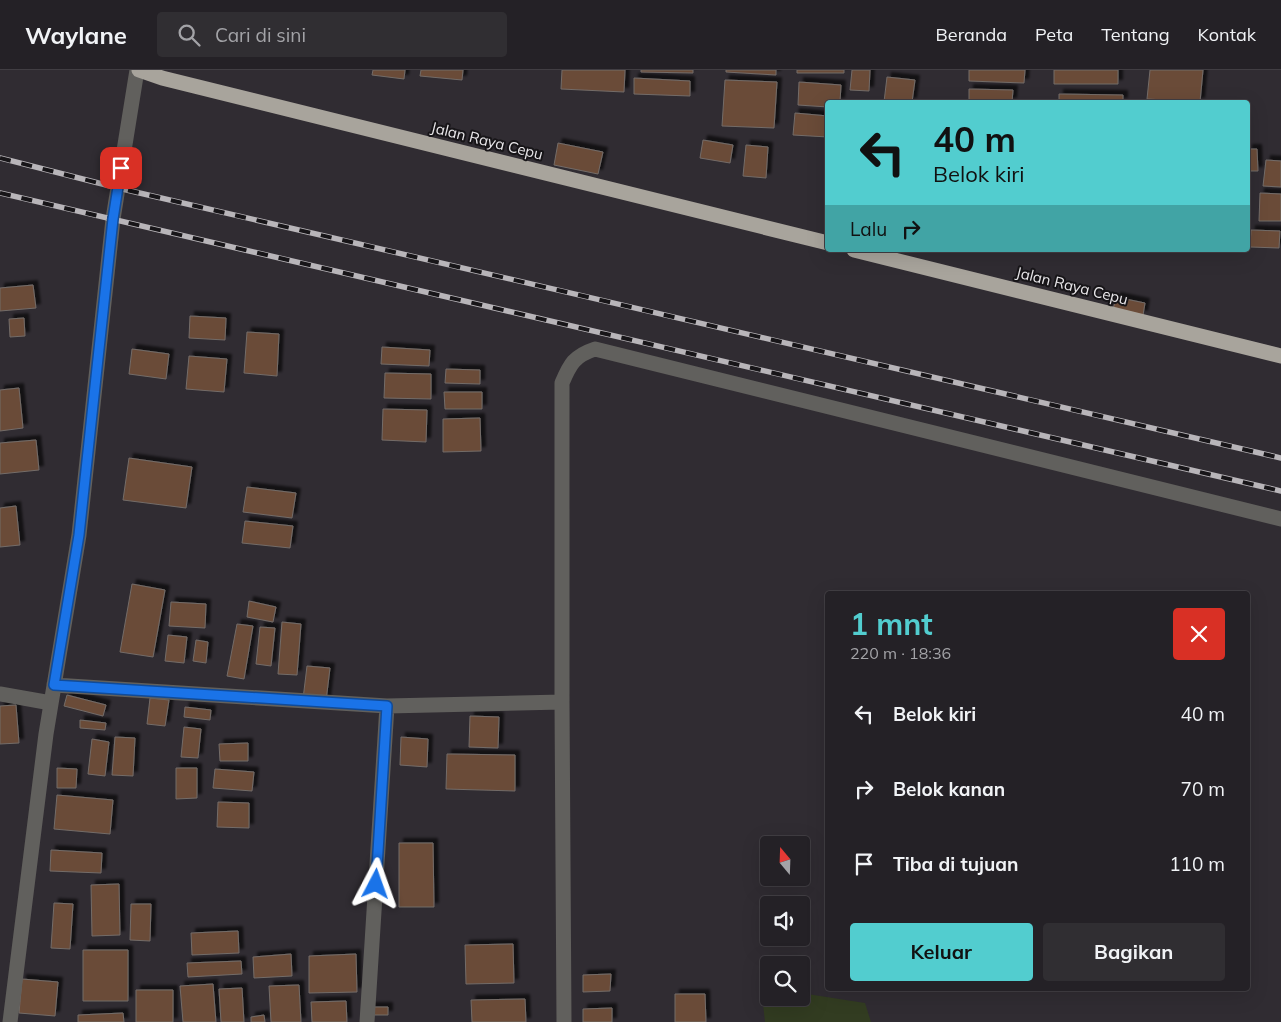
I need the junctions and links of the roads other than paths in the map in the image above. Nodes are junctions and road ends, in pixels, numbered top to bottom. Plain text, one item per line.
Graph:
1 (138, 70) edge
2 (825, 242) edge
3 (862, 252) edge
4 (1281, 356) edge
5 (1281, 519) edge
6 (54, 685) junction
7 (0, 694) edge
8 (562, 702) junction
9 (51, 703) junction
10 (387, 706) junction
11 (10, 1022) edge
12 (367, 1022) edge
13 (564, 1022) edge

1 - 2 highway, Jalan Raya Cepu
1 - 6 street
3 - 4 highway, Jalan Raya Cepu
5 - 8 street
6 - 9 street
6 - 10 street
7 - 9 street
8 - 10 street
8 - 13 street
9 - 11 street
10 - 12 street

